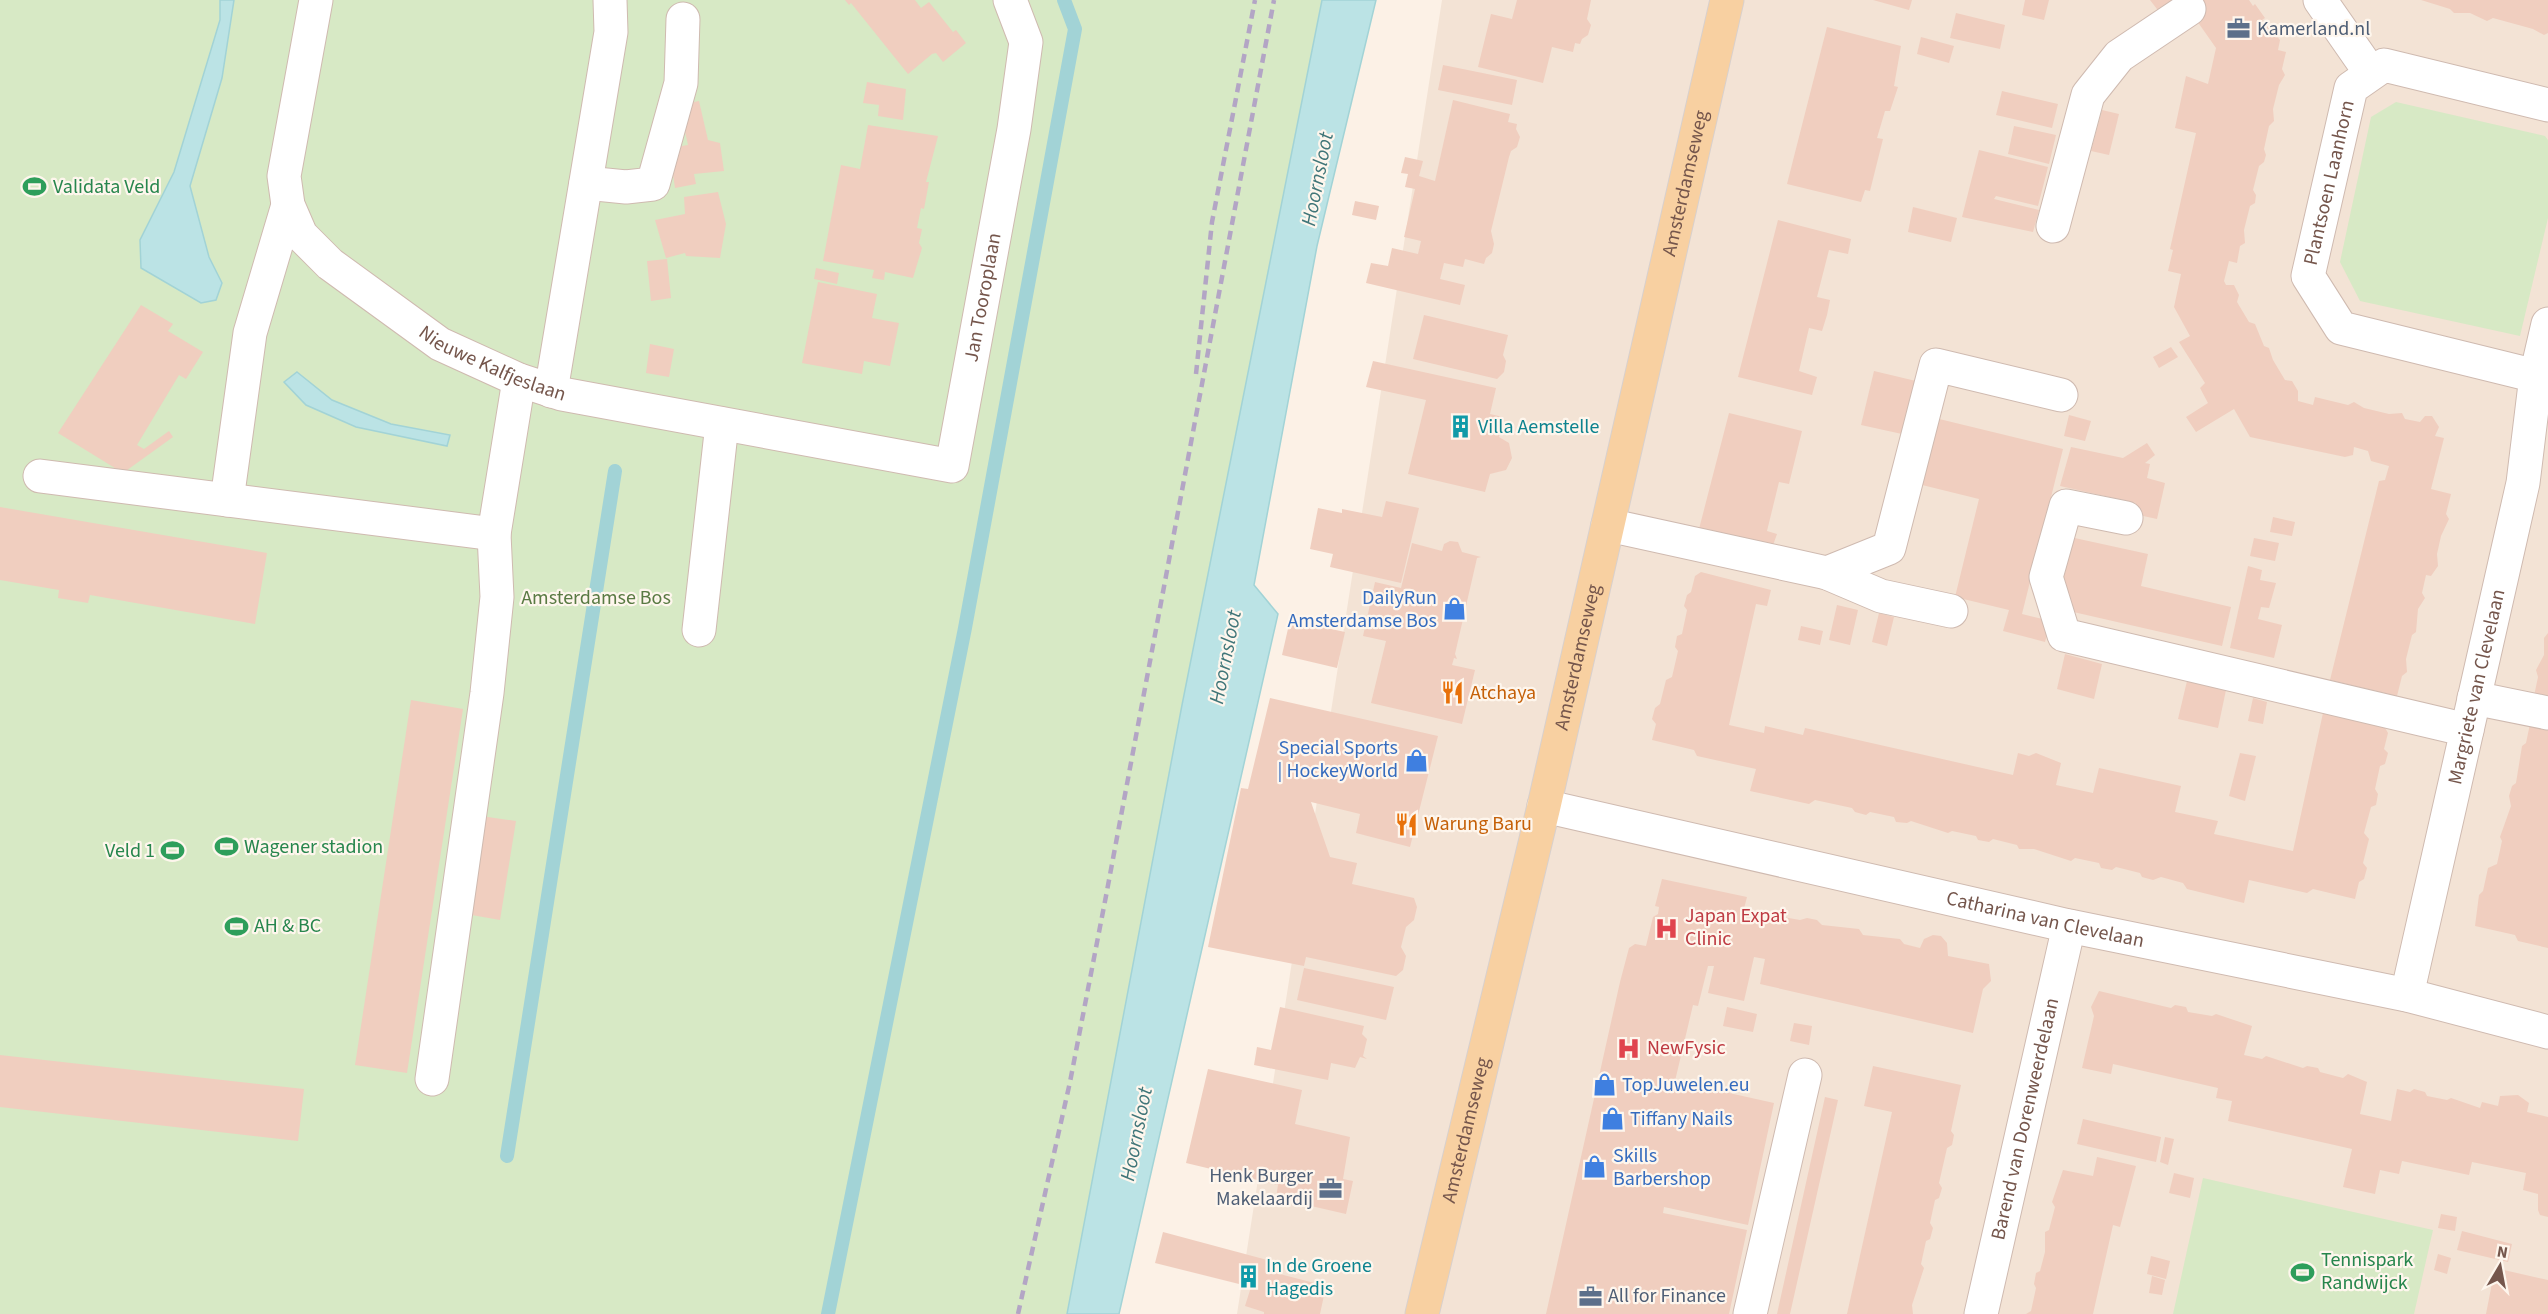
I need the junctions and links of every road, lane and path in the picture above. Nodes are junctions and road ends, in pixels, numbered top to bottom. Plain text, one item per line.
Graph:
1 (316, 0) edge
2 (610, 0) edge
3 (1010, 0) edge
4 (1728, 0) edge
5 (2320, 0) edge
6 (2189, 9) dead end
7 (683, 19) dead end
8 (2370, 72) junction
9 (2548, 105) edge
10 (586, 183) junction
11 (288, 205) junction
12 (2053, 226) dead end
13 (2548, 324) edge
14 (2536, 376) junction
15 (519, 380) junction
16 (551, 391) junction
17 (2061, 395) dead end
18 (722, 424) junction
19 (952, 466) joint
20 (40, 476) dead end
21 (2535, 485) edge
22 (228, 500) junction
23 (2126, 518) dead end
24 (1608, 525) junction
25 (494, 534) junction
26 (1827, 573) junction
27 (1951, 611) dead end
28 (699, 630) dead end
29 (2474, 698) junction
30 (2548, 713) edge
31 (2467, 730) junction
32 (1544, 806) junction
33 (2068, 926) junction
34 (2407, 995) junction
35 (2548, 1032) edge
36 (1805, 1075) dead end
37 (432, 1079) dead end
38 (1422, 1314) edge
39 (1750, 1314) edge
40 (1981, 1314) edge

1 - 11 street, Nieuwe Kalfjeslaan
2 - 10 street
3 - 19 street, Jan Tooroplaan
4 - 24 main road, Amsterdamseweg
5 - 8 street
6 - 12 street
7 - 10 street
8 - 9 street
8 - 14 street, Plantsoen Laanhorn
10 - 16 street
11 - 15 street, Nieuwe Kalfjeslaan
11 - 22 street
13 - 14 street
14 - 21 street, Margriete van Clevelaan
15 - 16 street, Nieuwe Kalfjeslaan
15 - 25 street
16 - 18 street, Nieuwe Kalfjeslaan
17 - 26 street
18 - 19 street, Nieuwe Kalfjeslaan
18 - 28 street
20 - 22 street
21 - 29 street, Margriete van Clevelaan
22 - 25 street
23 - 31 street
24 - 26 street
24 - 32 main road, Amsterdamseweg
25 - 37 street
26 - 27 street
29 - 30 street
29 - 31 street, Margriete van Clevelaan
31 - 34 street, Margriete van Clevelaan
32 - 33 street, Catharina van Clevelaan
32 - 38 main road, Amsterdamseweg
33 - 34 street, Catharina van Clevelaan
33 - 40 street, Barend van Dorenweerdelaan
34 - 35 street, Catharina van Clevelaan
36 - 39 street

